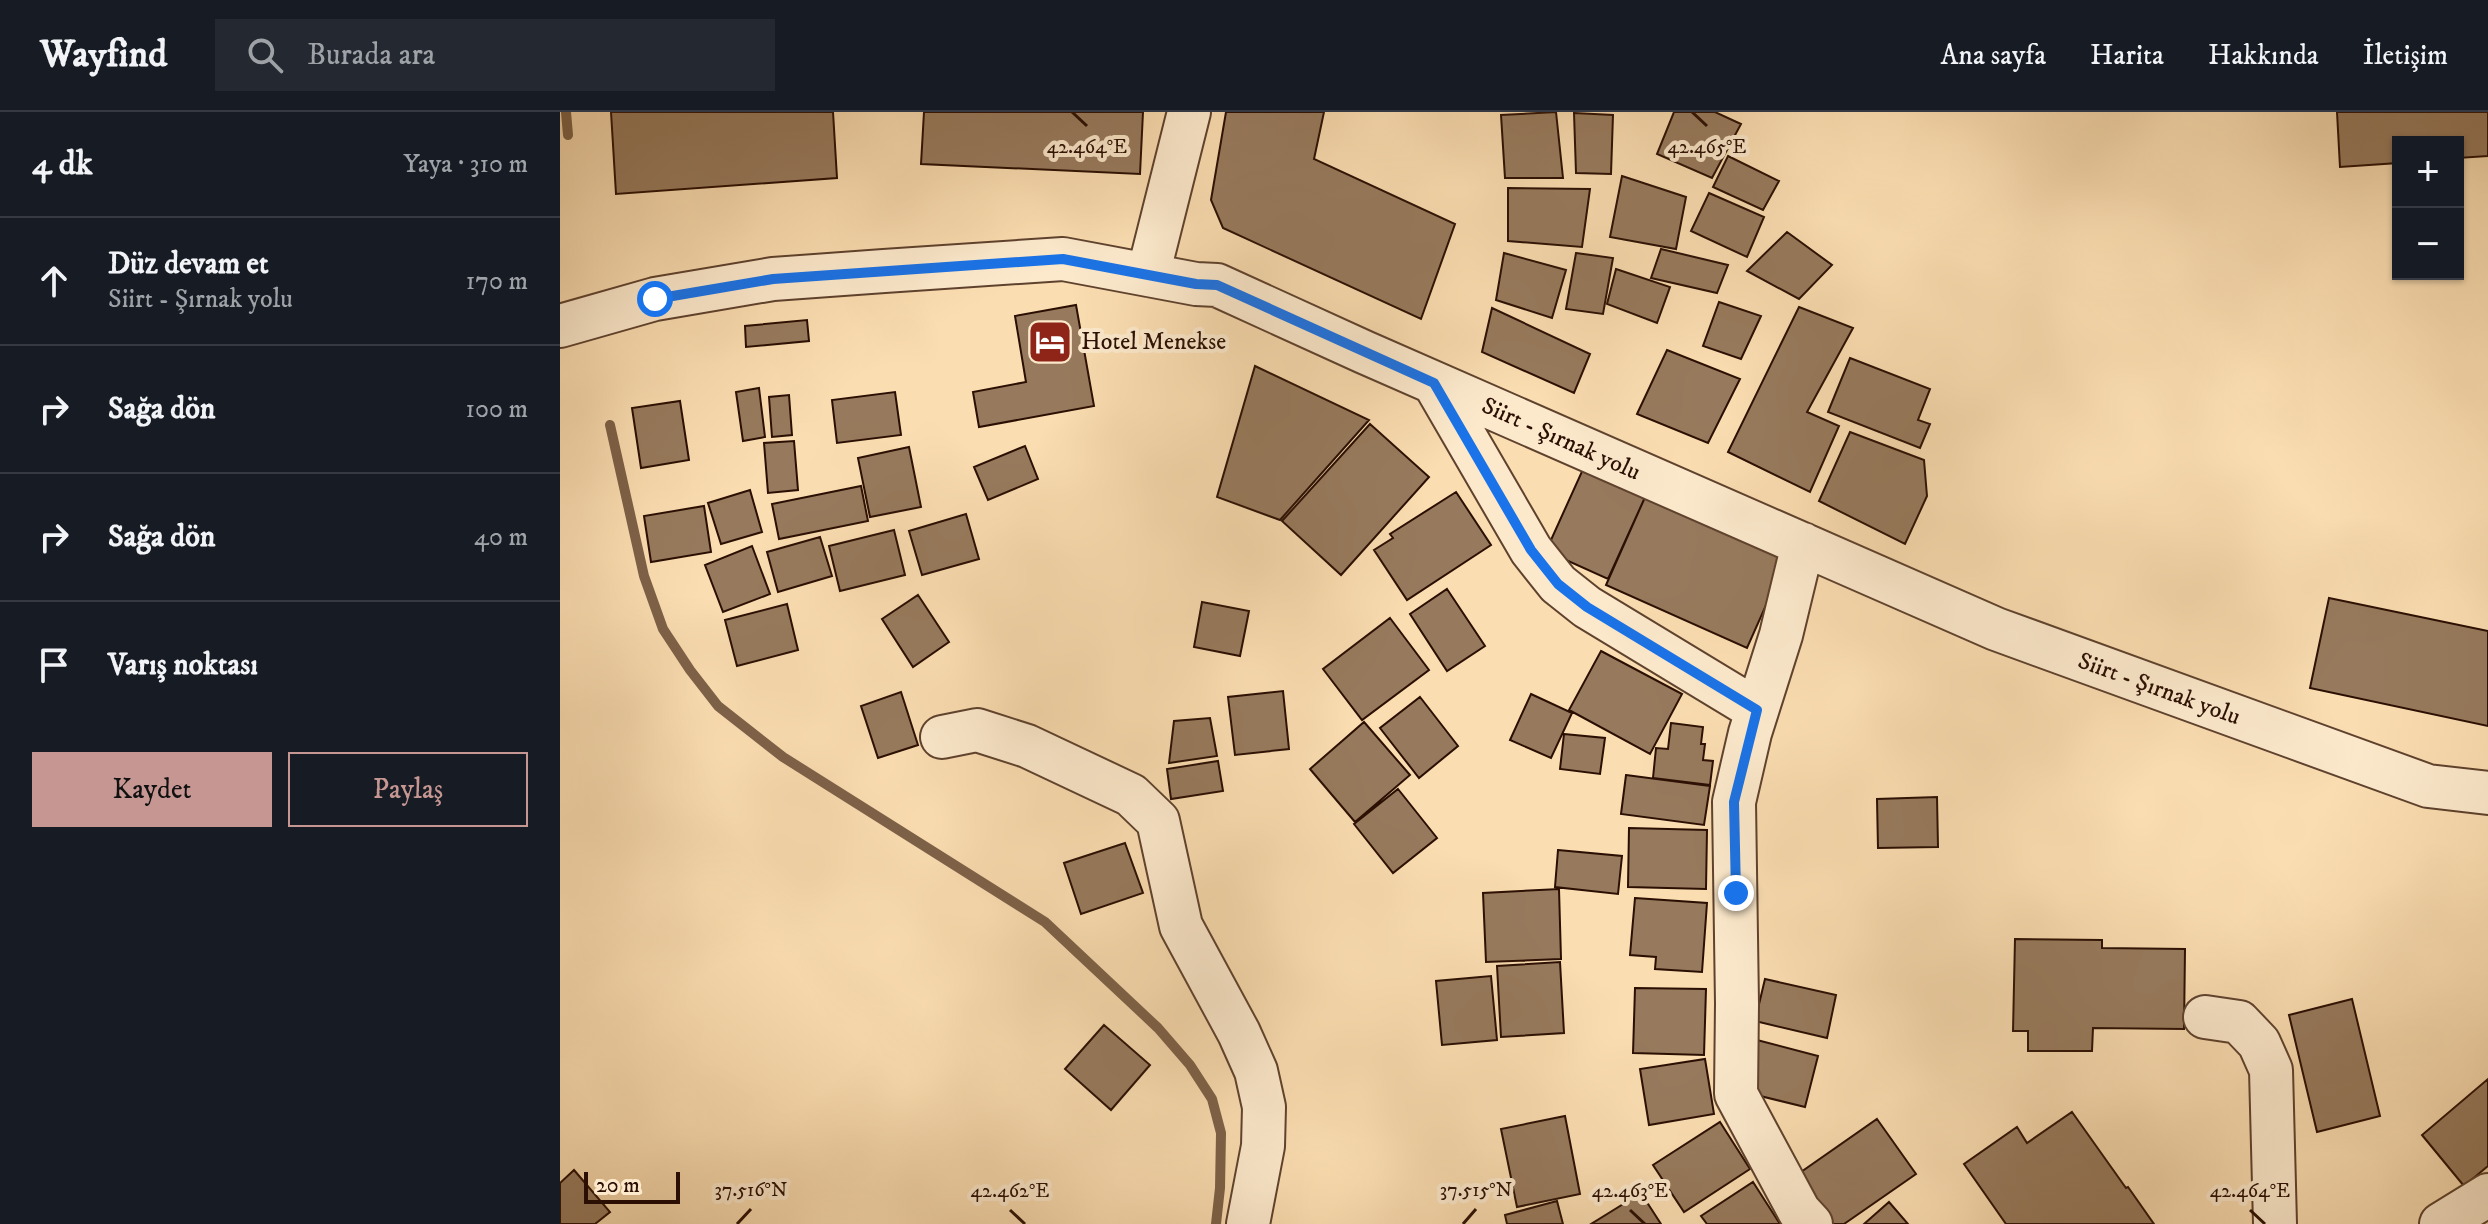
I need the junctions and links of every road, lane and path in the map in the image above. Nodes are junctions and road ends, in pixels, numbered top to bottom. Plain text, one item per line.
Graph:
1 (1189, 112) edge
2 (1148, 275) junction
3 (560, 326) edge
4 (1434, 383) junction
5 (1803, 544) junction
6 (1757, 710) junction
7 (942, 737) dead end
8 (2488, 793) edge
9 (2205, 1017) dead end
10 (2488, 1195) edge
11 (1248, 1224) edge
12 (1811, 1224) edge
13 (2275, 1224) edge
14 (2441, 1224) edge

1 - 2 street
2 - 3 street, Siirt - Şırnak yolu
2 - 4 street, Siirt - Şırnak yolu
4 - 5 street, Siirt - Şırnak yolu
4 - 6 street
5 - 6 street
5 - 8 street, Siirt - Şırnak yolu
6 - 12 street
7 - 11 street
9 - 13 street
10 - 14 street

